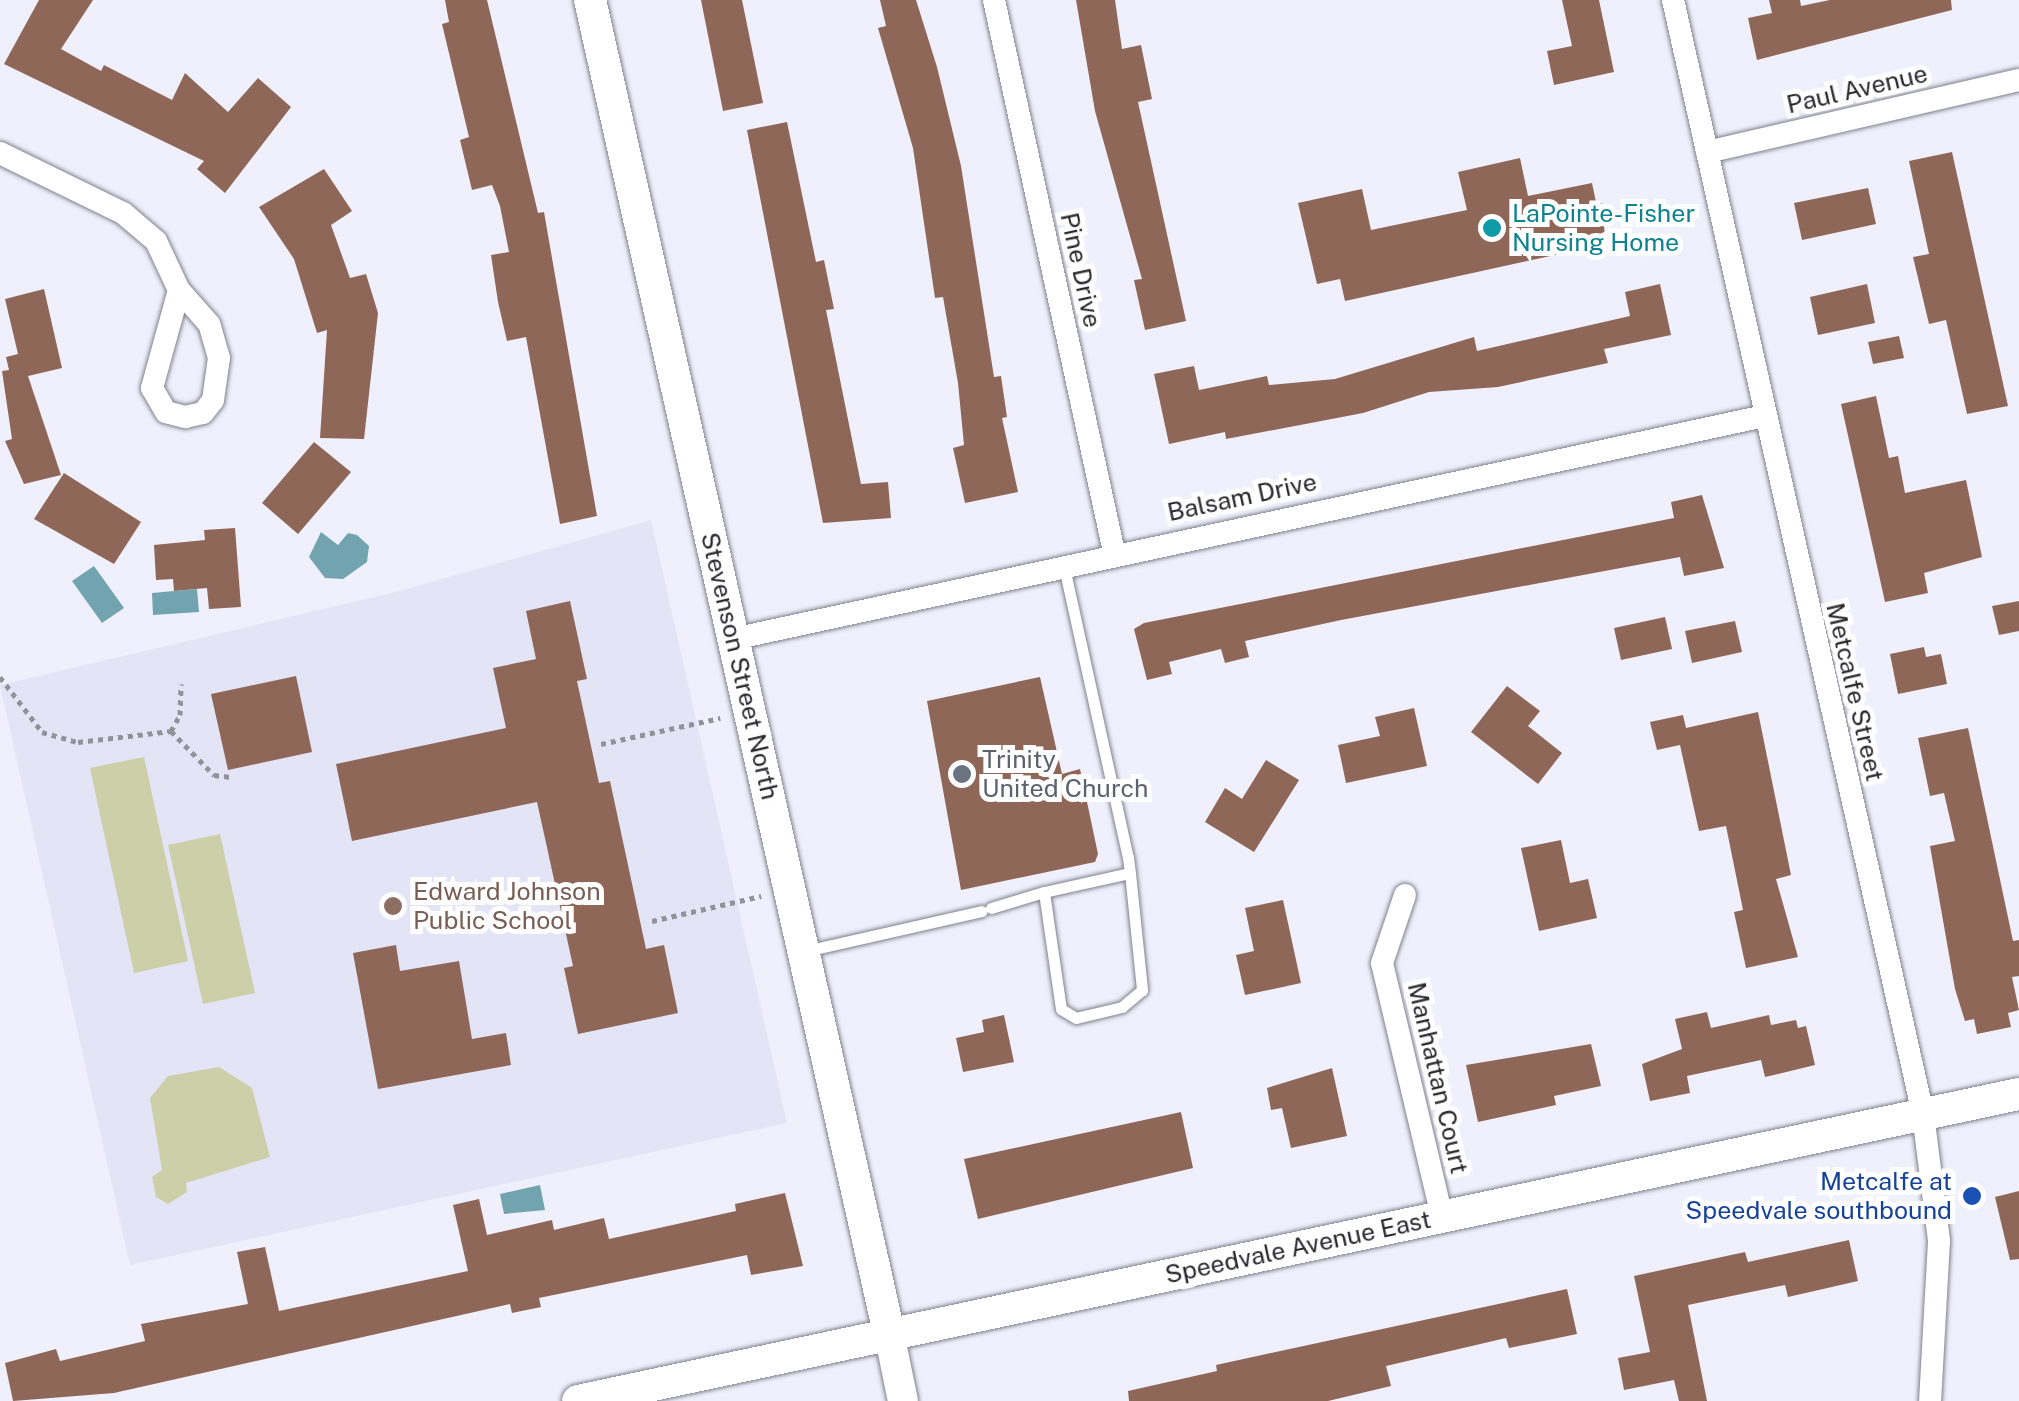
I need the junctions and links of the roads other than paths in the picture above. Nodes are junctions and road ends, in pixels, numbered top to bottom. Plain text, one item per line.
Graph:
1 (590, 0) edge
2 (994, 0) edge
3 (1673, 0) edge
4 (2019, 82) edge
5 (1707, 152) junction
6 (0, 153) edge
7 (179, 290) junction
8 (1764, 416) junction
9 (1114, 552) junction
10 (1063, 563) junction
11 (733, 639) junction
12 (1130, 873) junction
13 (1044, 892) junction
14 (1405, 895) dead end
15 (806, 951) junction
16 (2019, 1094) edge
17 (1923, 1114) junction
18 (1442, 1216) junction
19 (889, 1333) junction
20 (581, 1401) edge
21 (902, 1401) edge
22 (1930, 1401) edge

1 - 11 main road, Stevenson Street North
2 - 9 street, Pine Drive
3 - 5 street, Metcalfe Street
4 - 5 street, Paul Avenue
5 - 8 street, Metcalfe Street
6 - 7 street
7 - 7 street
8 - 9 street, Balsam Drive
8 - 17 street, Metcalfe Street
9 - 10 street, Balsam Drive
10 - 11 street, Balsam Drive
10 - 12 lane
11 - 15 main road, Stevenson Street North
12 - 13 lane
12 - 13 lane
13 - 15 lane
14 - 18 street, Manhattan Court
15 - 19 main road, Stevenson Street North
16 - 17 main road, Speedvale Avenue East
17 - 18 main road, Speedvale Avenue East
17 - 22 street, Metcalfe Street
18 - 19 main road, Speedvale Avenue East
19 - 20 main road, Speedvale Avenue East
19 - 21 street

